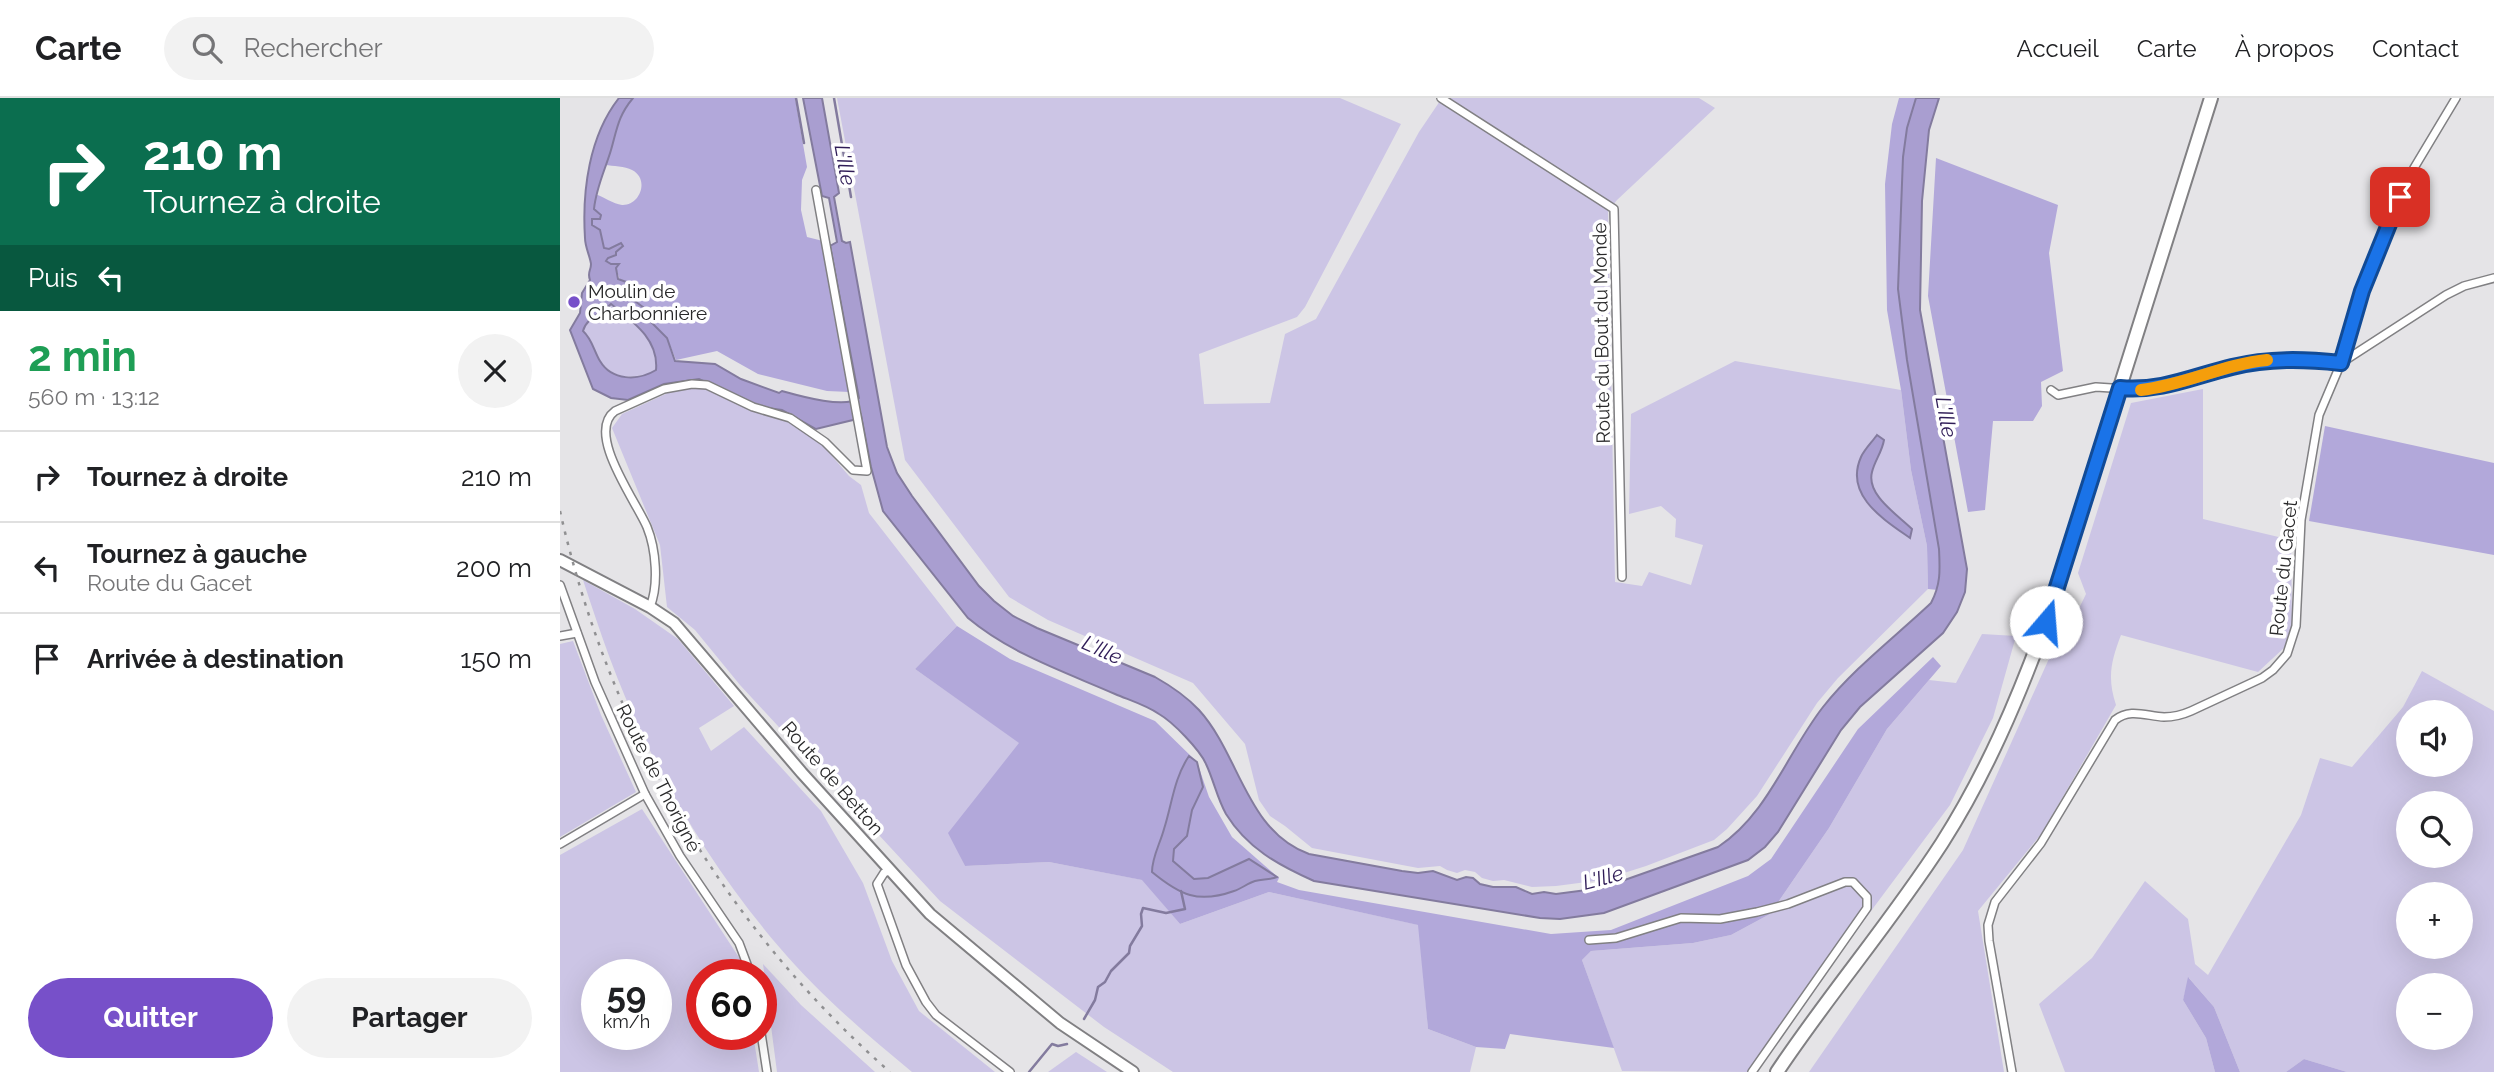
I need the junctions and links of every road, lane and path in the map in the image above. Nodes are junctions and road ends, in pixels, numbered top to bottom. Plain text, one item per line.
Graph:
1 (1441, 98) edge
2 (2211, 98) edge
3 (2456, 98) edge
4 (816, 190) dead end
5 (2494, 278) edge
6 (2341, 363) junction
7 (2120, 388) junction
8 (2051, 390) dead end
9 (567, 564) edge
10 (1622, 578) dead end
11 (560, 585) edge
12 (650, 607) junction
13 (577, 633) junction
14 (560, 636) edge
15 (645, 794) junction
16 (560, 844) edge
17 (890, 870) junction
18 (1589, 940) dead end
19 (744, 959) edge
20 (764, 1050) edge
21 (767, 1072) edge
22 (1010, 1072) edge
23 (1133, 1072) edge
24 (1752, 1072) edge
25 (1774, 1072) edge
26 (2012, 1072) edge

1 - 10 street, Route du Bout du Monde
2 - 7 main road
3 - 6 street, Route du Gacet
4 - 12 street
5 - 6 street
6 - 7 street
6 - 26 street, Route du Gacet
7 - 8 street
7 - 25 main road
9 - 12 main road, Route de Betton
11 - 13 street, Route de Thorigné
12 - 17 main road, Route de Betton
13 - 14 street
13 - 15 street, Route de Thorigné
15 - 16 street
15 - 19 street, Route de Thorigné
17 - 22 street
17 - 23 main road, Route de Betton
18 - 24 street
20 - 21 street

